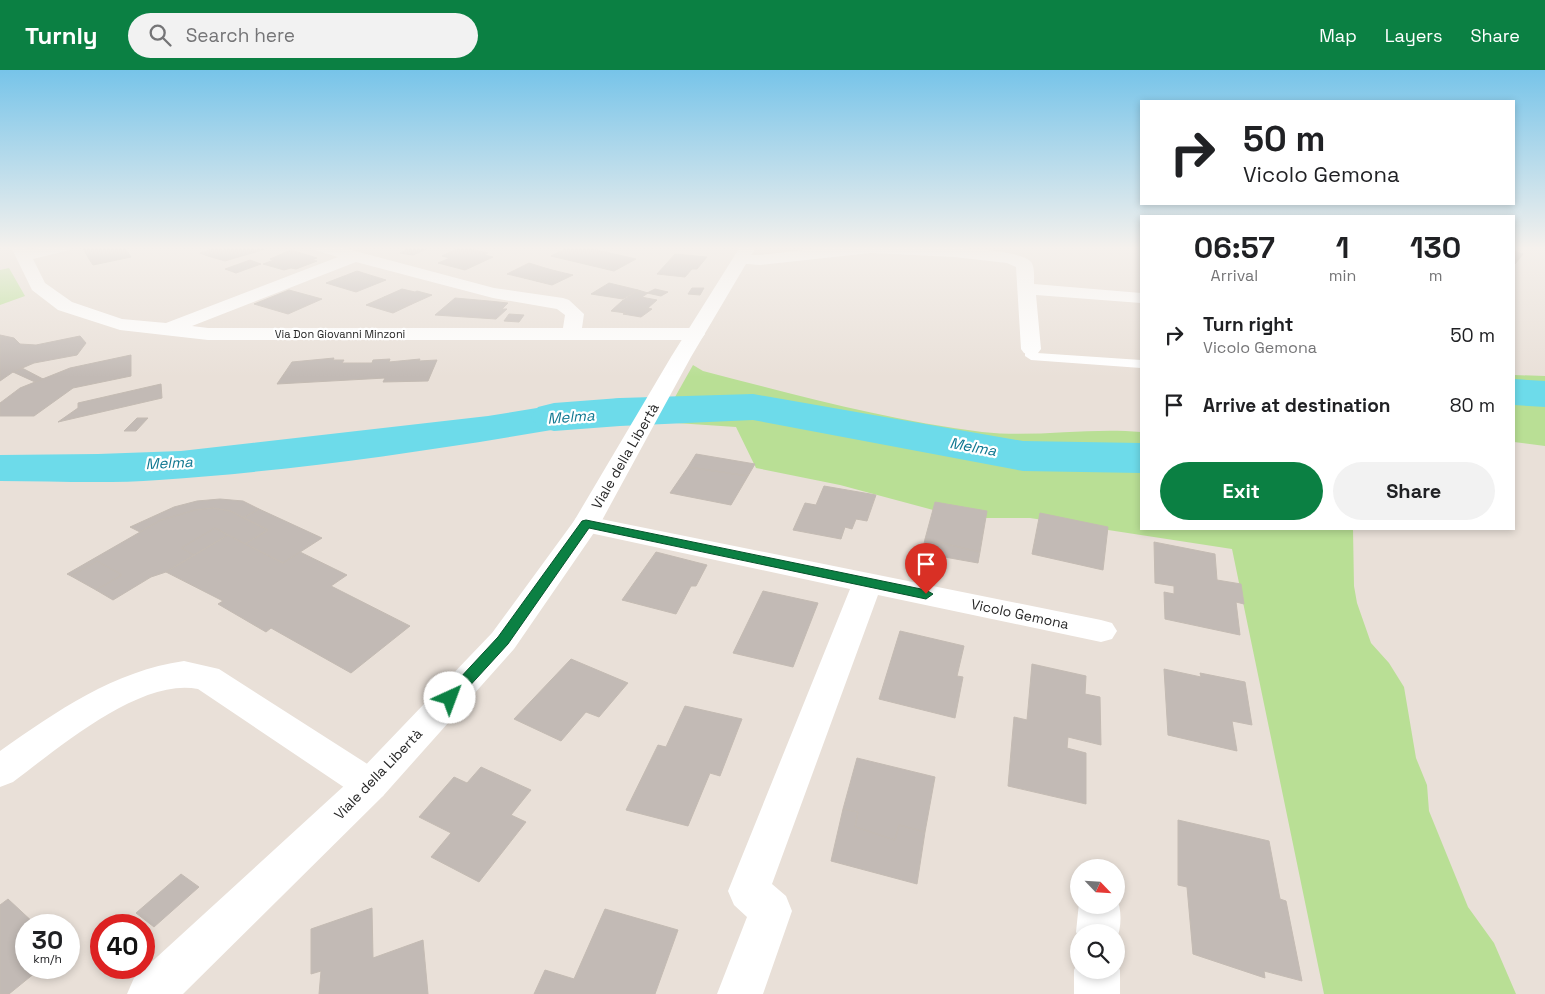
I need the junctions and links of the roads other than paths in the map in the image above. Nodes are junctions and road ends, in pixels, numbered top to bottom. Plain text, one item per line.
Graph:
1 (44, 290) edge
2 (266, 290) edge
3 (482, 290) edge
4 (722, 290) edge
5 (1026, 290) edge
6 (1040, 290) edge
7 (1140, 298) edge
8 (165, 330) junction
9 (572, 333) junction
10 (695, 334) junction
11 (1031, 349) joint
12 (1140, 364) edge
13 (586, 524) junction
14 (868, 582) junction
15 (1102, 631) dead end
16 (0, 771) edge
17 (370, 785) junction
18 (1097, 979) edge
19 (150, 994) edge
20 (740, 994) edge
21 (1097, 994) edge

1 - 8 street, Via Don Giovanni Minzoni
2 - 8 street
3 - 9 street
4 - 10 street, Viale della Libertà
5 - 11 street
6 - 7 street
8 - 9 street, Via Don Giovanni Minzoni
9 - 10 street, Via Don Giovanni Minzoni
10 - 13 street, Viale della Libertà
11 - 12 lane
13 - 14 street, Vicolo Gemona
13 - 17 street, Viale della Libertà
14 - 15 street, Vicolo Gemona
14 - 20 street
16 - 17 street
17 - 19 street, Viale della Libertà
18 - 21 street

